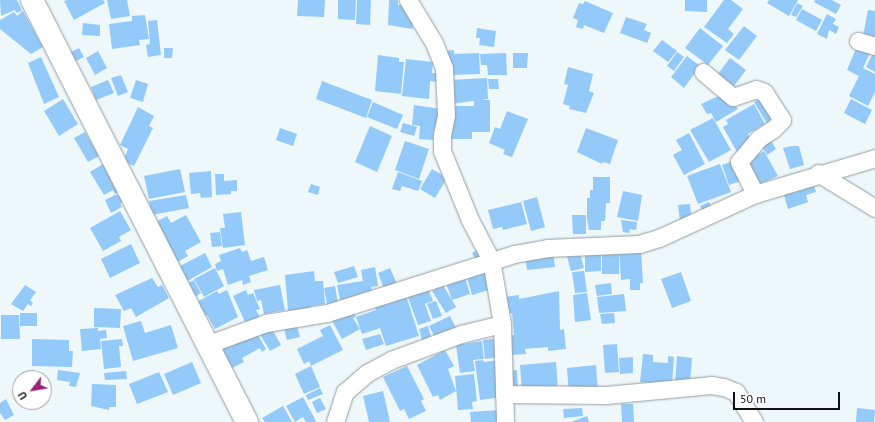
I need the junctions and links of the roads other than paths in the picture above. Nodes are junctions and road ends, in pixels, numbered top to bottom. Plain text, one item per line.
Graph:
1 (32, 0) edge
2 (408, 0) edge
3 (858, 41) dead end
4 (875, 46) edge
5 (703, 72) dead end
6 (875, 158) edge
7 (818, 173) junction
8 (755, 194) junction
9 (875, 208) edge
10 (491, 260) junction
11 (502, 324) junction
12 (206, 345) junction
13 (504, 394) junction
14 (247, 422) edge
15 (335, 422) edge
16 (505, 422) edge
17 (754, 422) edge

1 - 12 main road
2 - 10 street
3 - 4 street
5 - 8 street
6 - 7 street
7 - 8 street
7 - 9 street
8 - 10 street
10 - 11 street
10 - 12 street
11 - 13 street
11 - 15 street
12 - 14 main road
13 - 16 street
13 - 17 street

